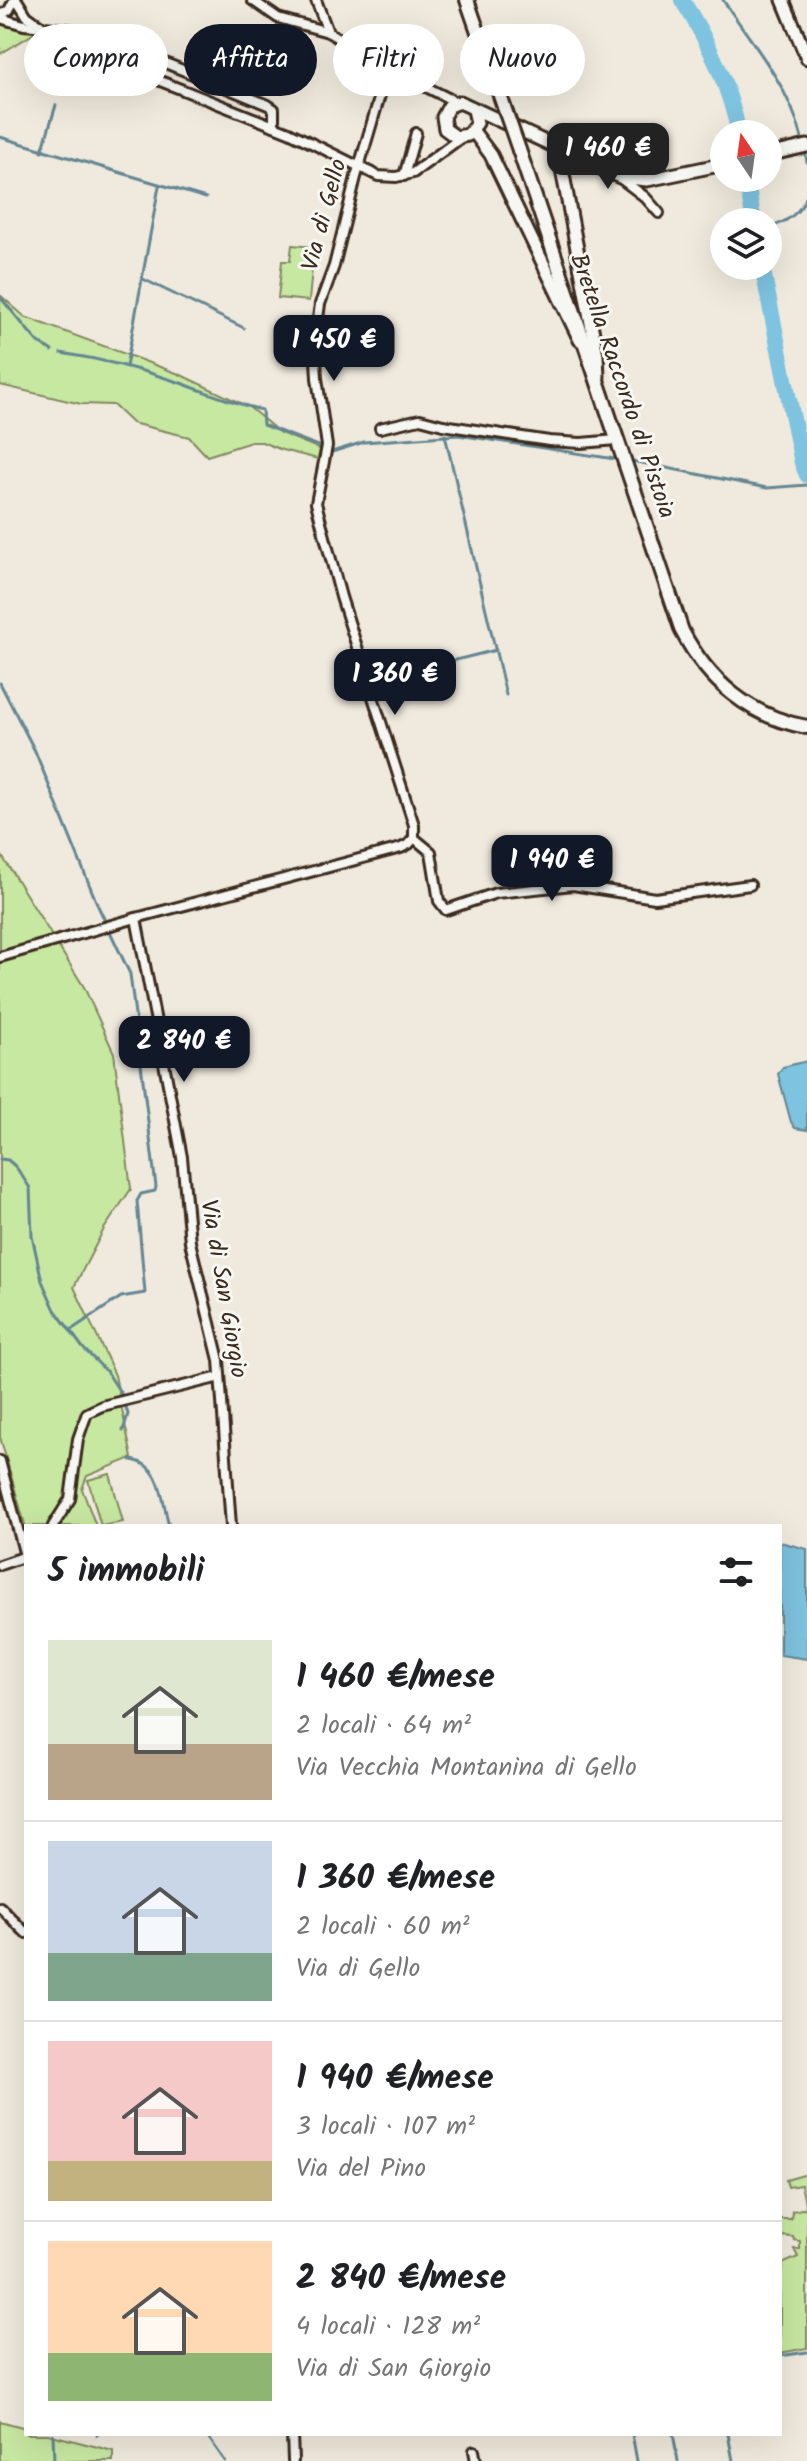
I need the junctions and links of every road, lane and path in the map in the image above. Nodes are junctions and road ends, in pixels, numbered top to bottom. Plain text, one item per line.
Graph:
1 (16, 0) edge
2 (252, 0) edge
3 (316, 0) edge
4 (467, 0) edge
5 (783, 0) edge
6 (0, 17) edge
7 (39, 24) edge
8 (24, 25) edge
9 (328, 32) junction
10 (333, 35) edge
11 (807, 58) edge
12 (168, 64) edge
13 (168, 84) edge
14 (380, 96) edge
15 (441, 96) edge
16 (443, 96) edge
17 (458, 103) junction
18 (446, 109) junction
19 (474, 110) junction
20 (493, 119) junction
21 (274, 126) junction
22 (444, 126) junction
23 (471, 131) junction
24 (416, 133) dead end
25 (807, 146) edge
26 (558, 148) junction
27 (782, 152) edge
28 (438, 153) junction
29 (710, 167) edge
30 (359, 168) junction
31 (404, 176) junction
32 (620, 177) junction
33 (659, 213) dead end
34 (586, 348) junction
35 (598, 382) junction
36 (380, 428) dead end
37 (617, 440) junction
38 (807, 727) edge
39 (414, 838) junction
40 (750, 885) dead end
41 (136, 918) junction
42 (0, 957) edge
43 (220, 1377) junction
44 (0, 1461) edge
45 (54, 1524) edge
46 (231, 1524) edge
47 (24, 1549) edge
48 (24, 1557) edge
49 (0, 1565) edge
50 (0, 1907) edge
51 (24, 1931) edge
52 (292, 2436) edge
53 (474, 2451) dead end
54 (293, 2461) edge
55 (476, 2461) edge

1 - 6 street
1 - 7 street
2 - 9 street
3 - 9 street
4 - 34 main road, Bretella Raccordo di Pistoia, bridge
5 - 11 street
6 - 8 street
9 - 10 street
12 - 21 street
13 - 21 street
14 - 30 street, Via di Gello
15 - 18 street
16 - 17 street
17 - 18 street
17 - 19 street
18 - 22 street
19 - 20 street
19 - 23 street
20 - 23 street
20 - 26 street
21 - 30 street
22 - 23 street
22 - 28 street
23 - 28 street
23 - 34 street
24 - 31 street
25 - 27 street
26 - 32 street
26 - 35 street
28 - 31 street
29 - 32 street
30 - 31 street
30 - 39 street, Via di Gello
32 - 33 street
34 - 35 main road, Bretella Raccordo di Pistoia
35 - 37 main road, Bretella Raccordo di Pistoia
36 - 37 street
37 - 38 main road, Bretella Raccordo di Pistoia
39 - 40 street
39 - 41 street
41 - 42 street
41 - 43 street, Via di San Giorgio
43 - 45 street
43 - 46 street, Via di San Giorgio
44 - 47 street
48 - 49 street
50 - 51 street
52 - 54 street
53 - 55 street

